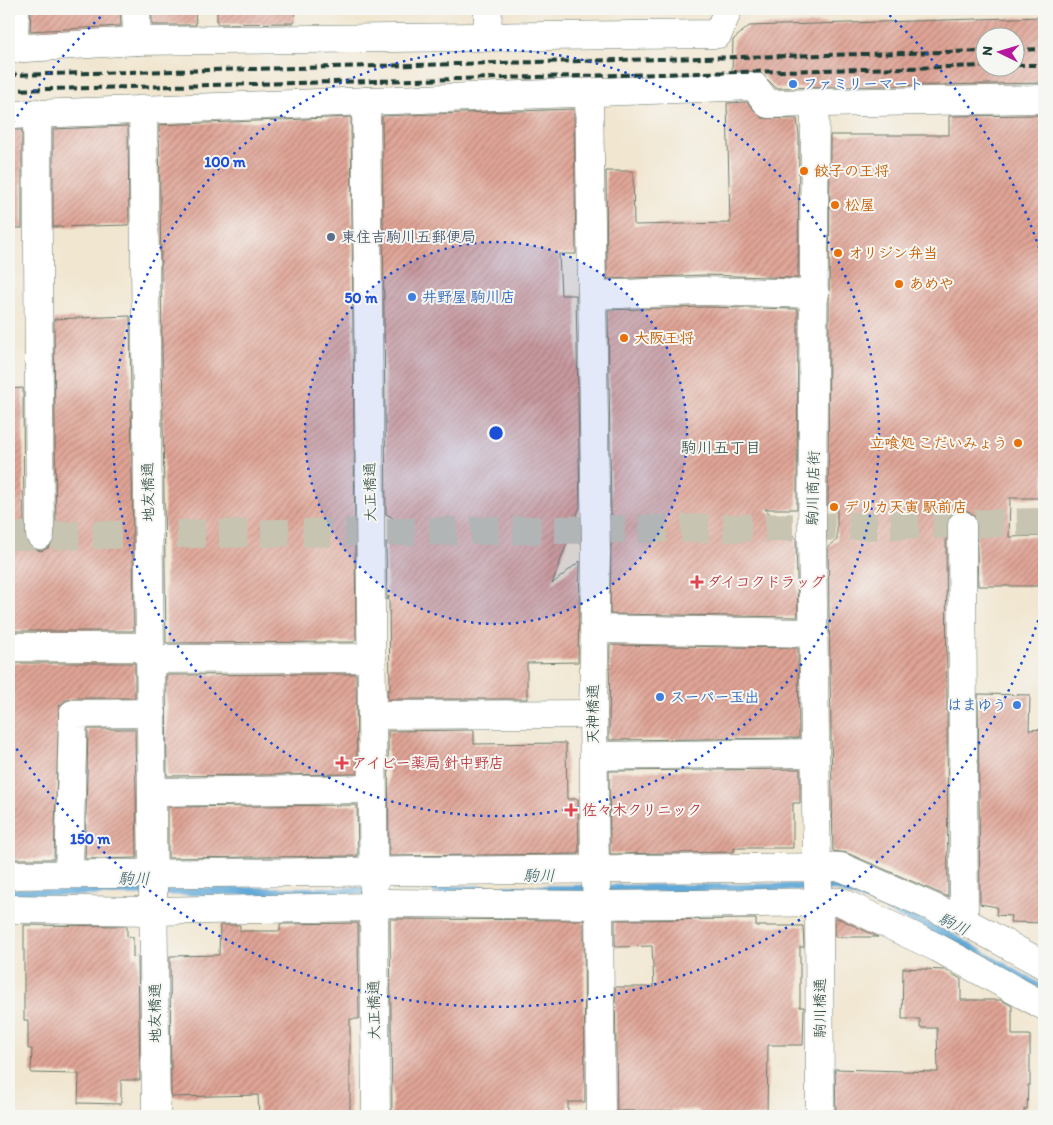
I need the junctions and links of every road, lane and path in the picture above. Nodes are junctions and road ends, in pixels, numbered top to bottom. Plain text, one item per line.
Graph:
1 (15, 9) edge
2 (136, 9) edge
3 (488, 9) edge
4 (728, 9) edge
5 (486, 37) junction
6 (137, 41) junction
7 (12, 49) edge
8 (589, 92) junction
9 (1044, 99) edge
10 (366, 101) junction
11 (815, 103) junction
12 (143, 109) junction
13 (36, 113) junction
14 (9, 115) edge
15 (592, 283) junction
16 (815, 294) junction
17 (962, 525) dead end
18 (40, 535) dead end
19 (594, 629) junction
20 (814, 633) junction
21 (9, 647) edge
22 (150, 653) junction
23 (372, 658) junction
24 (152, 713) junction
25 (593, 714) junction
26 (372, 715) junction
27 (815, 753) junction
28 (594, 756) junction
29 (372, 789) junction
30 (153, 792) junction
31 (817, 870) junction
32 (69, 874) junction
33 (9, 875) edge
34 (154, 875) junction
35 (597, 887) junction
36 (373, 892) junction
37 (819, 901) junction
38 (9, 909) edge
39 (155, 910) junction
40 (964, 921) junction
41 (1044, 965) edge
42 (1044, 1006) edge
43 (156, 1116) edge
44 (376, 1116) edge
45 (601, 1116) edge
46 (820, 1116) edge

1 - 7 street
2 - 6 street
3 - 5 street
4 - 5 street
5 - 6 street
6 - 7 street
8 - 10 street
8 - 11 street
8 - 15 street, 天神橋通
9 - 11 street
10 - 12 street
10 - 23 street, 大正橋通
11 - 16 street, 駒川商店街
12 - 13 street
12 - 22 street, 地友橋通
13 - 14 street
13 - 18 street
15 - 16 street
15 - 19 street, 天神橋通
16 - 20 street, 駒川商店街
17 - 40 street
19 - 20 street
19 - 25 street, 天神橋通
20 - 27 street, 駒川商店街
21 - 22 street
22 - 23 street
22 - 24 street, 地友橋通
23 - 26 street, 大正橋通
24 - 30 street, 地友橋通
24 - 32 street
25 - 26 street
25 - 28 street, 天神橋通
26 - 29 street, 大正橋通
27 - 28 street
27 - 31 street, 駒川商店街
28 - 35 street, 天神橋通
29 - 30 street
29 - 36 street, 大正橋通
30 - 34 street, 地友橋通
31 - 35 street
31 - 37 street, 駒川橋通
31 - 40 street
32 - 33 street
32 - 34 street
34 - 36 street
34 - 39 street, 地友橋通
35 - 36 street
35 - 36 street
35 - 37 street
35 - 45 street, 天神橋通
36 - 39 street
36 - 44 street, 大正橋通
37 - 42 street
37 - 46 street, 駒川橋通
38 - 39 street
39 - 43 street, 地友橋通
40 - 41 street

